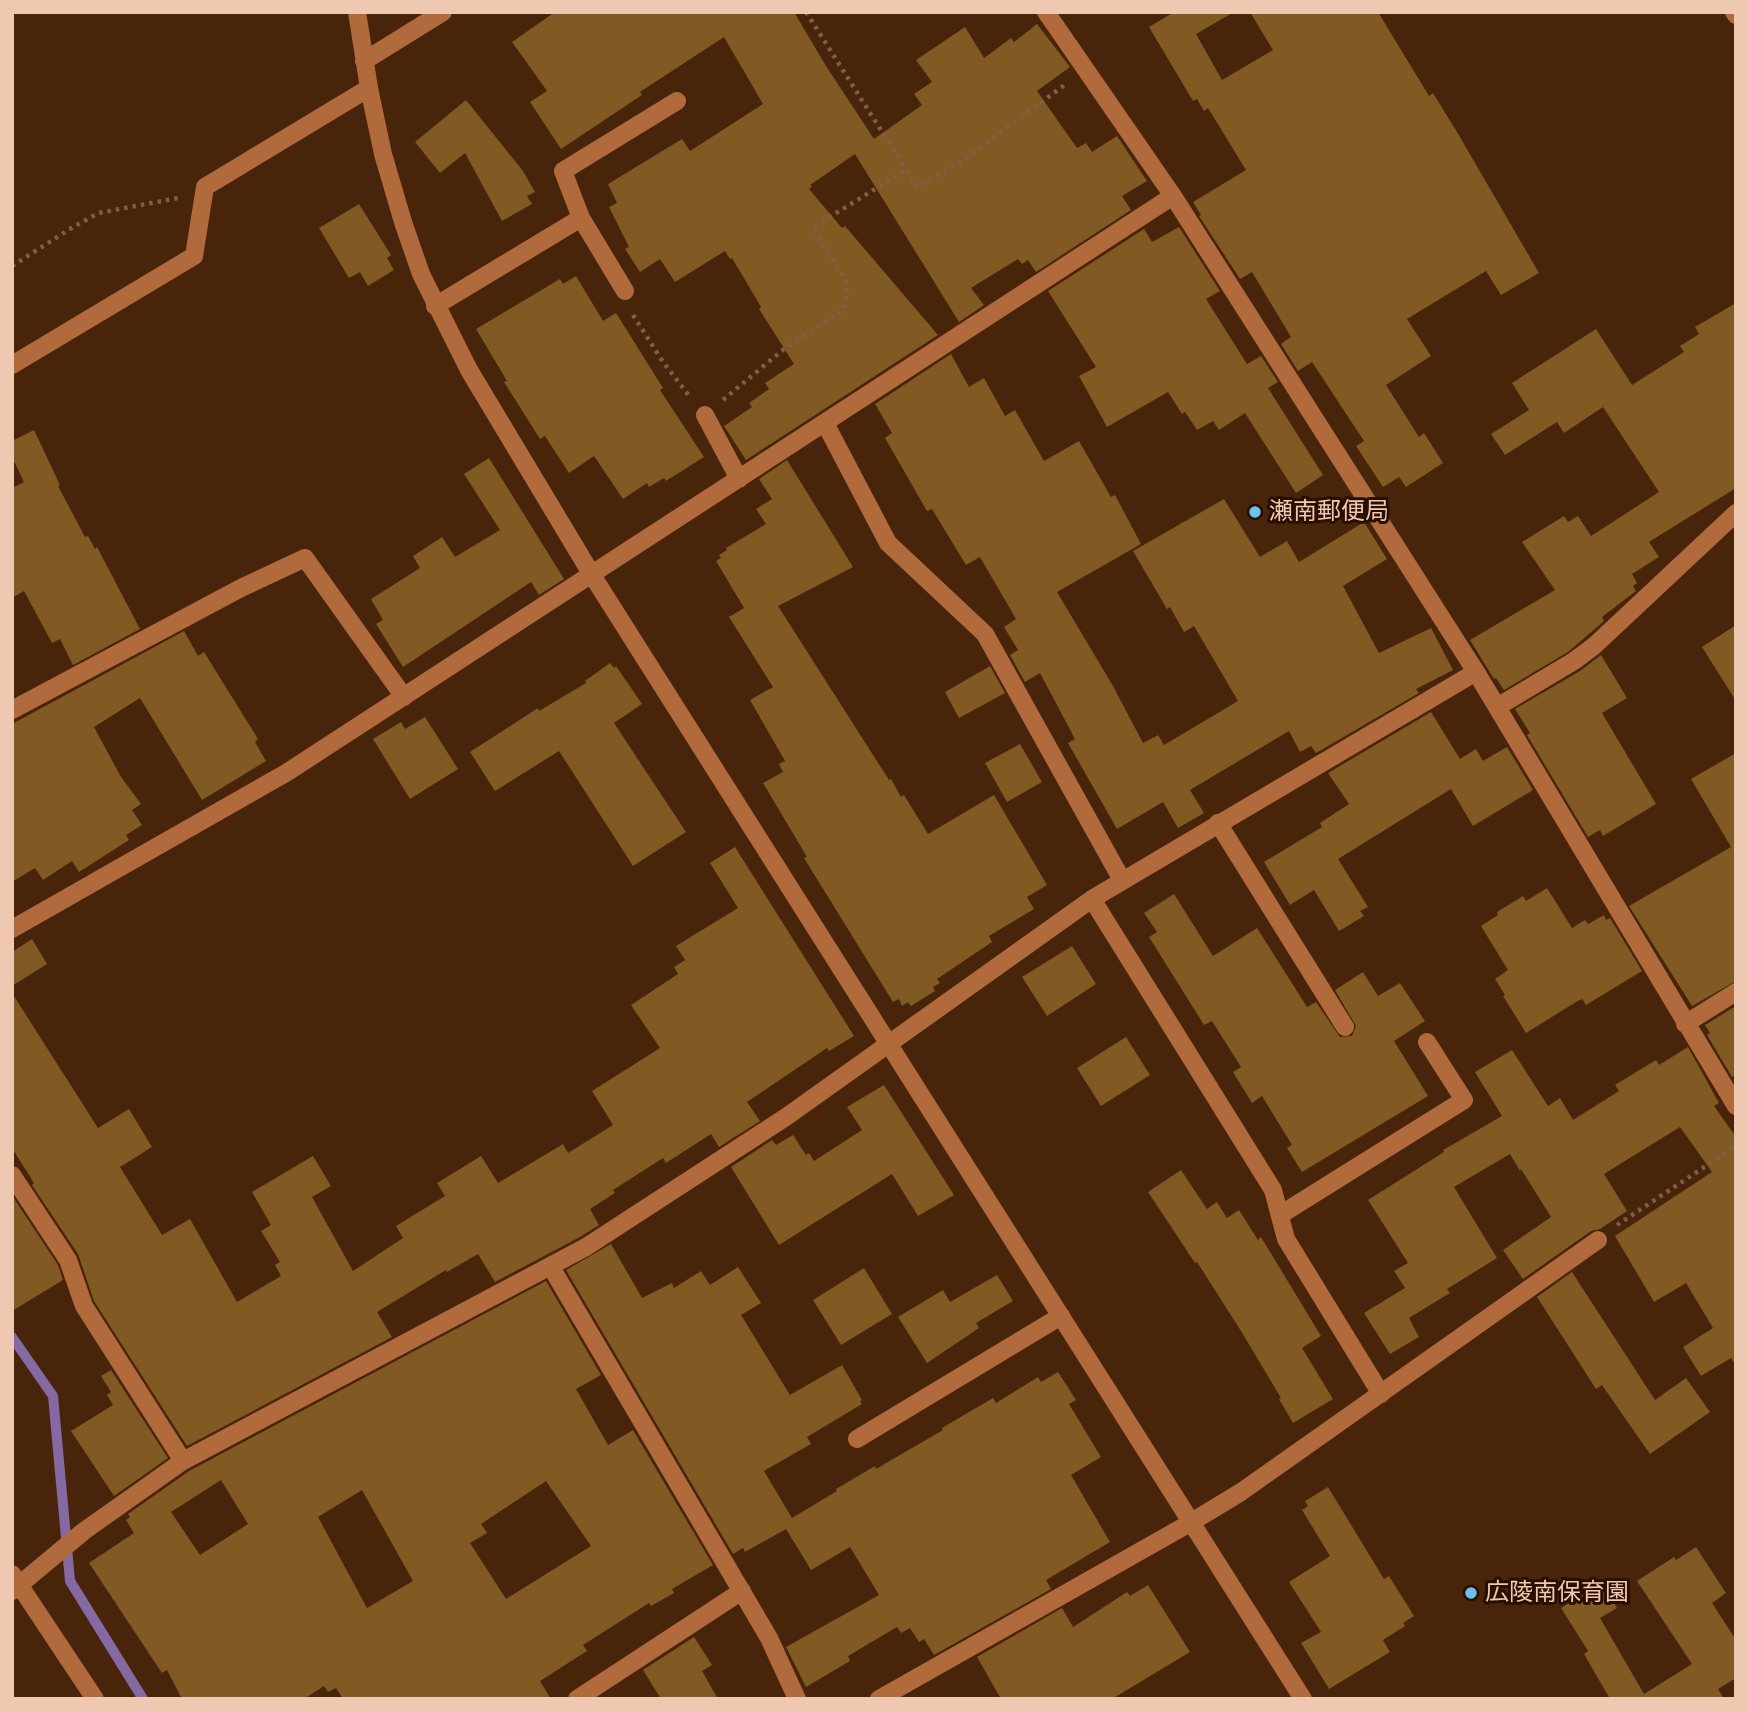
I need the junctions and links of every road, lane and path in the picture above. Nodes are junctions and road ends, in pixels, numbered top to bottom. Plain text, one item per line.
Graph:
1 (356, 12) edge
2 (443, 12) edge
3 (806, 12) edge
4 (1046, 12) edge
5 (364, 61) junction
6 (1086, 69) junction
7 (369, 88) junction
8 (677, 101) dead end
9 (906, 170) junction
10 (205, 187) junction
11 (1173, 196) junction
12 (581, 218) junction
13 (12, 266) edge
14 (625, 291) joint
15 (435, 306) junction
16 (12, 365) edge
17 (705, 415) junction
18 (825, 423) junction
19 (739, 479) junction
20 (1736, 513) edge
21 (593, 575) junction
22 (1476, 672) junction
23 (404, 697) junction
24 (1497, 707) junction
25 (12, 710) edge
26 (1219, 823) junction
27 (1122, 880) junction
28 (1092, 899) junction
29 (12, 929) edge
30 (1736, 992) edge
31 (1685, 1024) junction
32 (1345, 1027) dead end
33 (889, 1042) junction
34 (1427, 1042) dead end
35 (1736, 1106) edge
36 (1736, 1146) edge
37 (12, 1175) edge
38 (1280, 1215) junction
39 (1598, 1240) joint
40 (551, 1267) junction
41 (1061, 1316) junction
42 (1381, 1394) junction
43 (857, 1438) dead end
44 (183, 1461) junction
45 (1191, 1523) junction
46 (15, 1584) edge
47 (742, 1591) junction
48 (95, 1699) edge
49 (577, 1699) edge
50 (797, 1699) edge
51 (880, 1699) edge
52 (1303, 1699) edge

1 - 5 street
2 - 5 street
3 - 9 path
4 - 6 street
5 - 7 street
6 - 9 path
6 - 11 street
7 - 10 street
7 - 15 street
8 - 12 street
9 - 17 path
10 - 13 path
10 - 16 street
11 - 18 street
11 - 22 street
12 - 14 street
12 - 15 street
14 - 17 path
15 - 21 street
17 - 19 street
18 - 19 street
18 - 27 street
19 - 21 street
20 - 24 street
21 - 23 street
21 - 33 street
22 - 24 street
22 - 26 street
23 - 25 street
23 - 29 street
24 - 31 street
26 - 27 street
26 - 32 street
27 - 28 street
28 - 33 street
28 - 38 street
30 - 31 street
31 - 35 street
33 - 40 street
33 - 41 street
34 - 38 street
36 - 39 path
37 - 44 street
38 - 42 street
39 - 42 street
40 - 44 street
40 - 47 street
41 - 43 street
41 - 45 street
42 - 45 street
44 - 46 street
45 - 51 street
45 - 52 street
46 - 48 street
47 - 49 street
47 - 50 street

